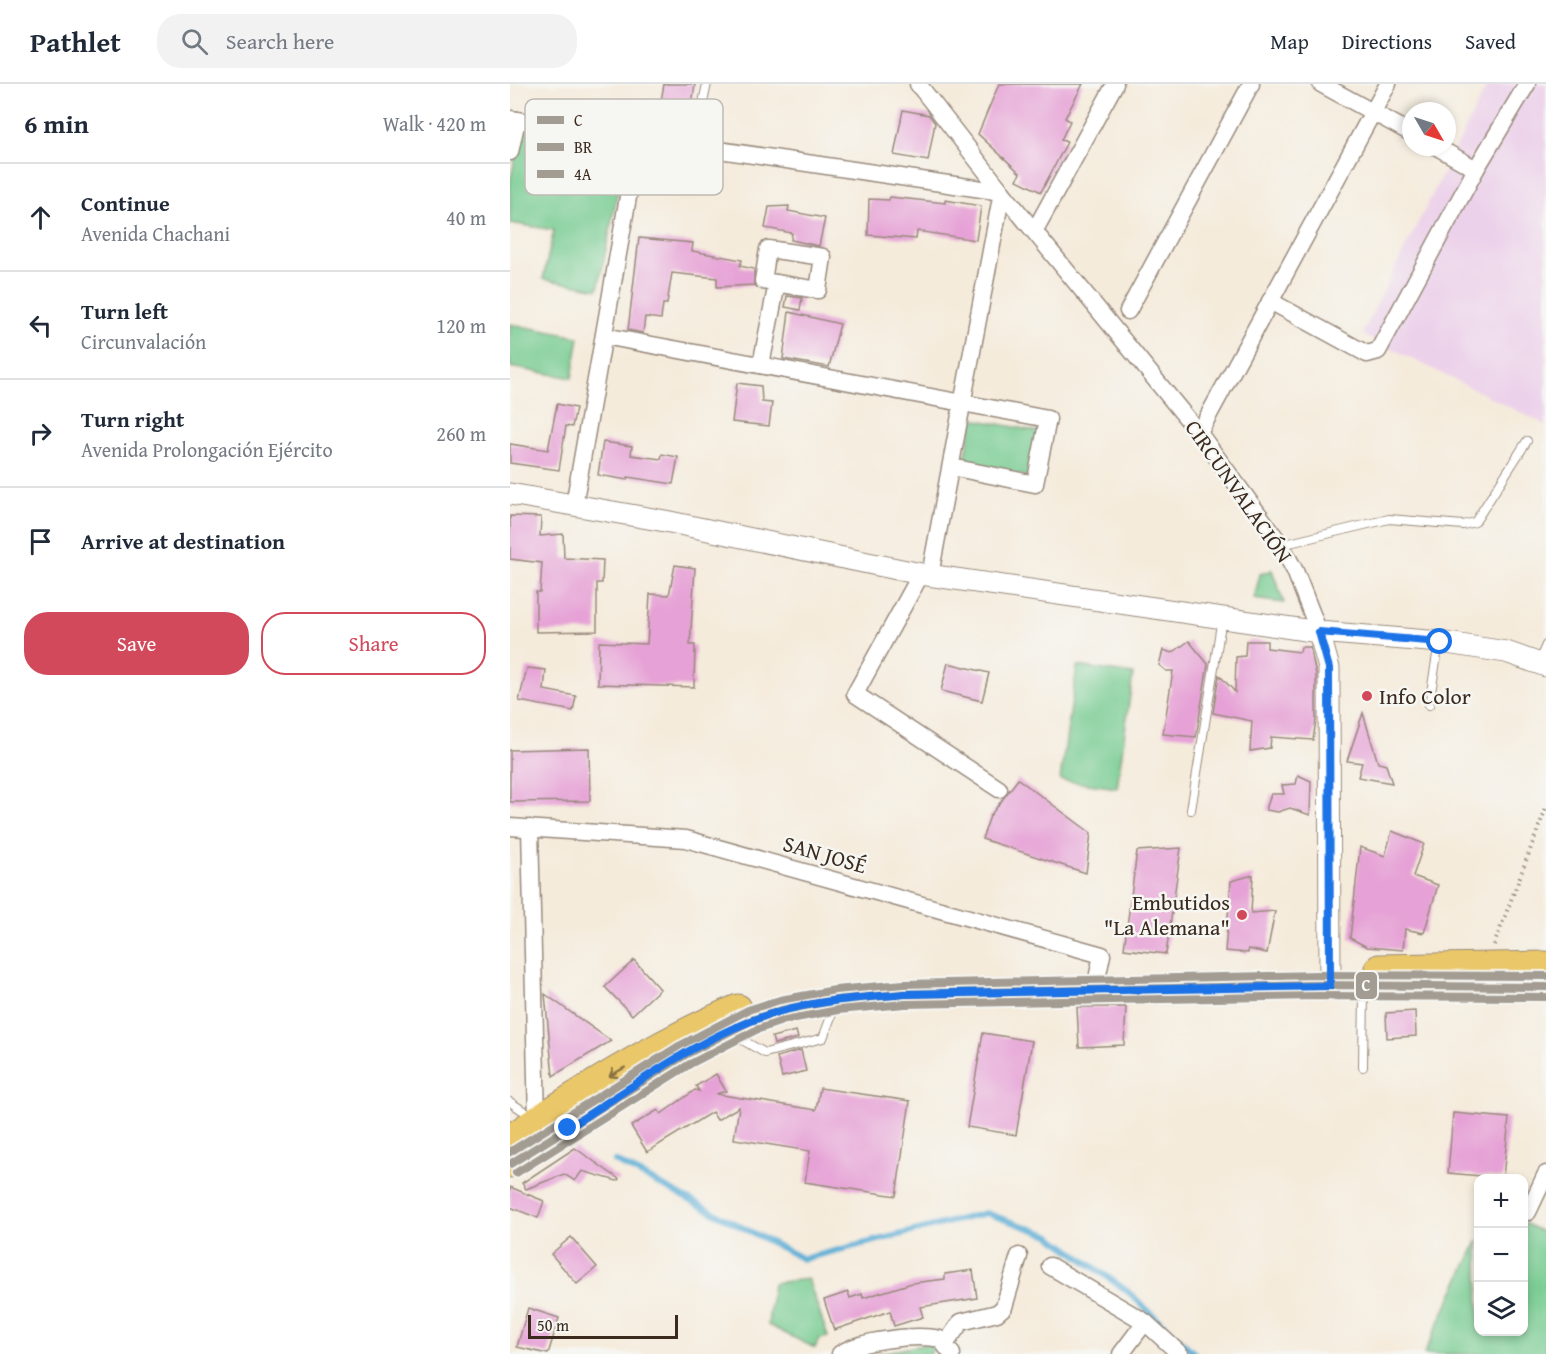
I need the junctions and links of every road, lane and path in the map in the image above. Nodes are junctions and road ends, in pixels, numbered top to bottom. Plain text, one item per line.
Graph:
1 (707, 84) edge
2 (918, 84) edge
3 (1115, 84) edge
4 (1251, 84) edge
5 (1321, 84) edge
6 (1388, 84) edge
7 (1527, 84) edge
8 (704, 99) edge
9 (1372, 112) junction
10 (513, 120) edge
11 (1402, 128) edge
12 (723, 151) edge
13 (510, 152) edge
14 (1453, 156) edge
15 (1476, 169) junction
16 (1002, 192) junction
17 (628, 195) edge
18 (1035, 230) junction
19 (777, 283) dead end
20 (1270, 301) junction
21 (1128, 312) dead end
22 (604, 336) junction
23 (761, 365) junction
24 (963, 402) junction
25 (1199, 433) junction
26 (1527, 441) dead end
27 (951, 467) junction
28 (510, 494) edge
29 (574, 505) junction
30 (1281, 545) junction
31 (926, 575) junction
32 (1222, 617) junction
33 (1319, 632) junction
34 (1440, 642) junction
35 (1543, 658) edge
36 (1429, 705) dead end
37 (999, 789) dead end
38 (1546, 808) edge
39 (1191, 810) dead end
40 (510, 827) edge
41 (530, 828) junction
42 (1546, 965) edge
43 (1486, 966) junction
44 (1098, 974) junction
45 (1330, 977) junction
46 (1364, 986) junction
47 (1546, 987) edge
48 (837, 1000) junction
49 (728, 1031) junction
50 (1363, 1067) dead end
51 (510, 1102) edge
52 (544, 1130) junction
53 (510, 1138) edge
54 (510, 1164) edge
55 (1546, 1174) edge
56 (1528, 1212) dead end
57 (1019, 1256) dead end
58 (1050, 1266) dead end
59 (1145, 1322) junction
60 (949, 1349) edge
61 (840, 1354) edge
62 (1121, 1354) edge
63 (1180, 1354) edge

1 - 8 lane
2 - 16 street, CIRCUNVALACIÓN
3 - 18 street
4 - 21 street
5 - 9 street
6 - 9 street
7 - 15 street
9 - 11 street
9 - 20 street
10 - 13 street
12 - 16 street
14 - 15 street
15 - 20 street
16 - 18 street, CIRCUNVALACIÓN
16 - 24 street
17 - 22 street
18 - 25 street, CIRCUNVALACIÓN
19 - 23 street
20 - 25 street
22 - 23 street
22 - 29 street
23 - 24 street
24 - 27 street
24 - 27 street
25 - 30 street, CIRCUNVALACIÓN
26 - 30 lane
27 - 31 street
28 - 29 street
29 - 31 street
30 - 33 street, CIRCUNVALACIÓN
31 - 32 street
31 - 37 street
32 - 33 street
32 - 39 lane
33 - 34 street
33 - 45 street, CIRCUNVALACIÓN
34 - 35 street
34 - 36 lane
38 - 43 path
40 - 41 street, SAN JOSÉ
41 - 44 street, SAN JOSÉ
41 - 52 street
42 - 43 main road
43 - 45 main road
44 - 45 main road
44 -> 52 main road
45 - 46 main road
45 - 48 main road
46 - 47 main road
46 - 50 lane
48 - 49 main road
48 - 49 lane
49 - 52 main road
51 - 52 lane
52 - 53 main road
52 - 54 main road
55 - 56 street
57 - 60 street
58 - 59 street
59 - 62 street
59 - 63 street
60 - 61 street

